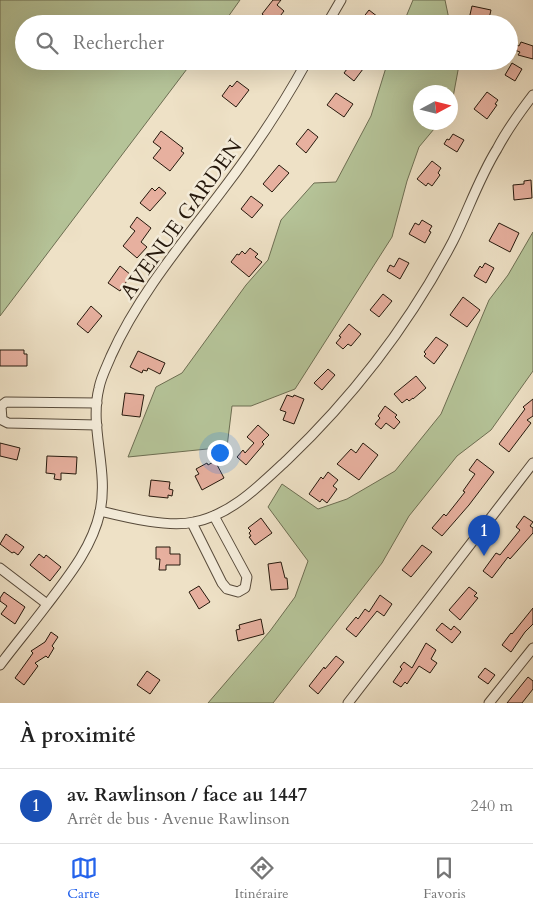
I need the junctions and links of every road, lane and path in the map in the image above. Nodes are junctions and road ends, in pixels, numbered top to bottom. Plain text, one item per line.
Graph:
1 (341, 0) edge
2 (332, 15) edge
3 (302, 70) edge
4 (533, 95) edge
5 (97, 403) junction
6 (97, 425) junction
7 (533, 463) edge
8 (100, 511) junction
9 (214, 516) junction
10 (192, 523) junction
11 (0, 568) edge
12 (47, 604) junction
13 (533, 648) edge
14 (0, 665) edge
15 (348, 703) edge
16 (489, 703) edge

1 - 2 street
3 - 5 street, AVENUE GARDEN
4 - 9 street
5 - 6 street, AVENUE GARDEN
5 - 6 street
6 - 8 street, AVENUE GARDEN
7 - 15 street
8 - 10 street
8 - 12 street, AVENUE GARDEN
9 - 10 street
9 - 10 street
11 - 12 street
12 - 14 street, AVENUE GARDEN
13 - 16 street

